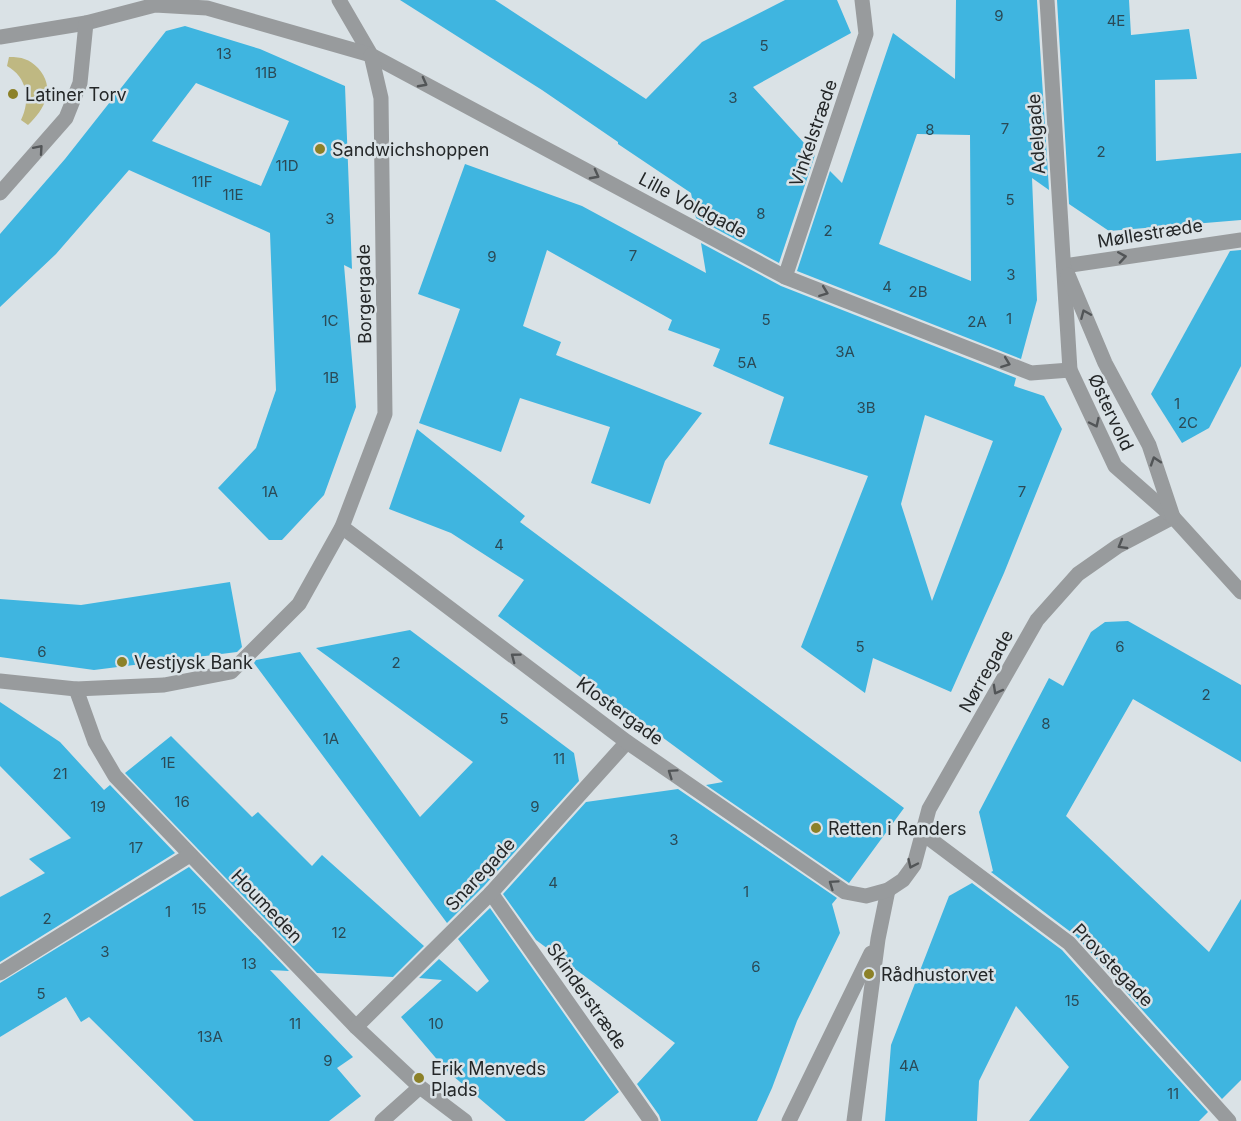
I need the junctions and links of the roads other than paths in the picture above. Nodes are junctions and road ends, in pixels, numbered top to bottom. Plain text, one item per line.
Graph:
1 (339, 0) edge
2 (862, 0) edge
3 (1047, 0) edge
4 (86, 23) junction
5 (0, 37) edge
6 (371, 55) junction
7 (0, 193) edge
8 (1241, 240) edge
9 (1064, 266) junction
10 (785, 277) junction
11 (1106, 363) joint
12 (1070, 369) junction
13 (1173, 517) junction
14 (342, 527) junction
15 (1241, 592) edge
16 (0, 681) edge
17 (76, 689) junction
18 (627, 742) junction
19 (922, 833) junction
20 (190, 855) junction
21 (888, 890) junction
22 (491, 893) junction
23 (878, 939) junction
24 (0, 973) edge
25 (356, 1027) junction
26 (420, 1087) junction
27 (382, 1121) edge
28 (465, 1121) edge
29 (651, 1121) edge
30 (789, 1121) edge
31 (854, 1121) edge
32 (1229, 1121) edge

1 - 6 street
2 - 10 street, Vinkelstræde
3 - 9 street, Adelgade
4 - 5 street, Lille Voldgade
4 - 6 street, Lille Voldgade
7 -> 4 street
6 -> 10 street, Lille Voldgade
6 - 14 street, Borgergade
9 -> 8 street, Møllestræde
11 -> 9 street, Adelgade
9 - 12 street, Adelgade
10 -> 12 street, Lille Voldgade
13 -> 11 street, Østervold
12 -> 13 street, Østervold
13 - 15 street, Østervold
13 -> 19 street, Nørregade
14 - 17 street, Borgergade
18 -> 14 street, Klostergade
16 - 17 street, Borgergade
17 - 20 street, Houmeden
21 -> 18 street, Klostergade
18 - 22 street, Snaregade
19 -> 21 street, Nørregade
19 - 32 street, Provstegade
20 - 24 street
20 - 25 street, Houmeden
21 - 23 street
22 - 25 street, Snaregade
22 - 29 street, Skinderstræde
23 - 30 street
23 - 31 street
25 - 26 street, Houmeden
26 - 27 street
26 - 28 street, Houmeden

